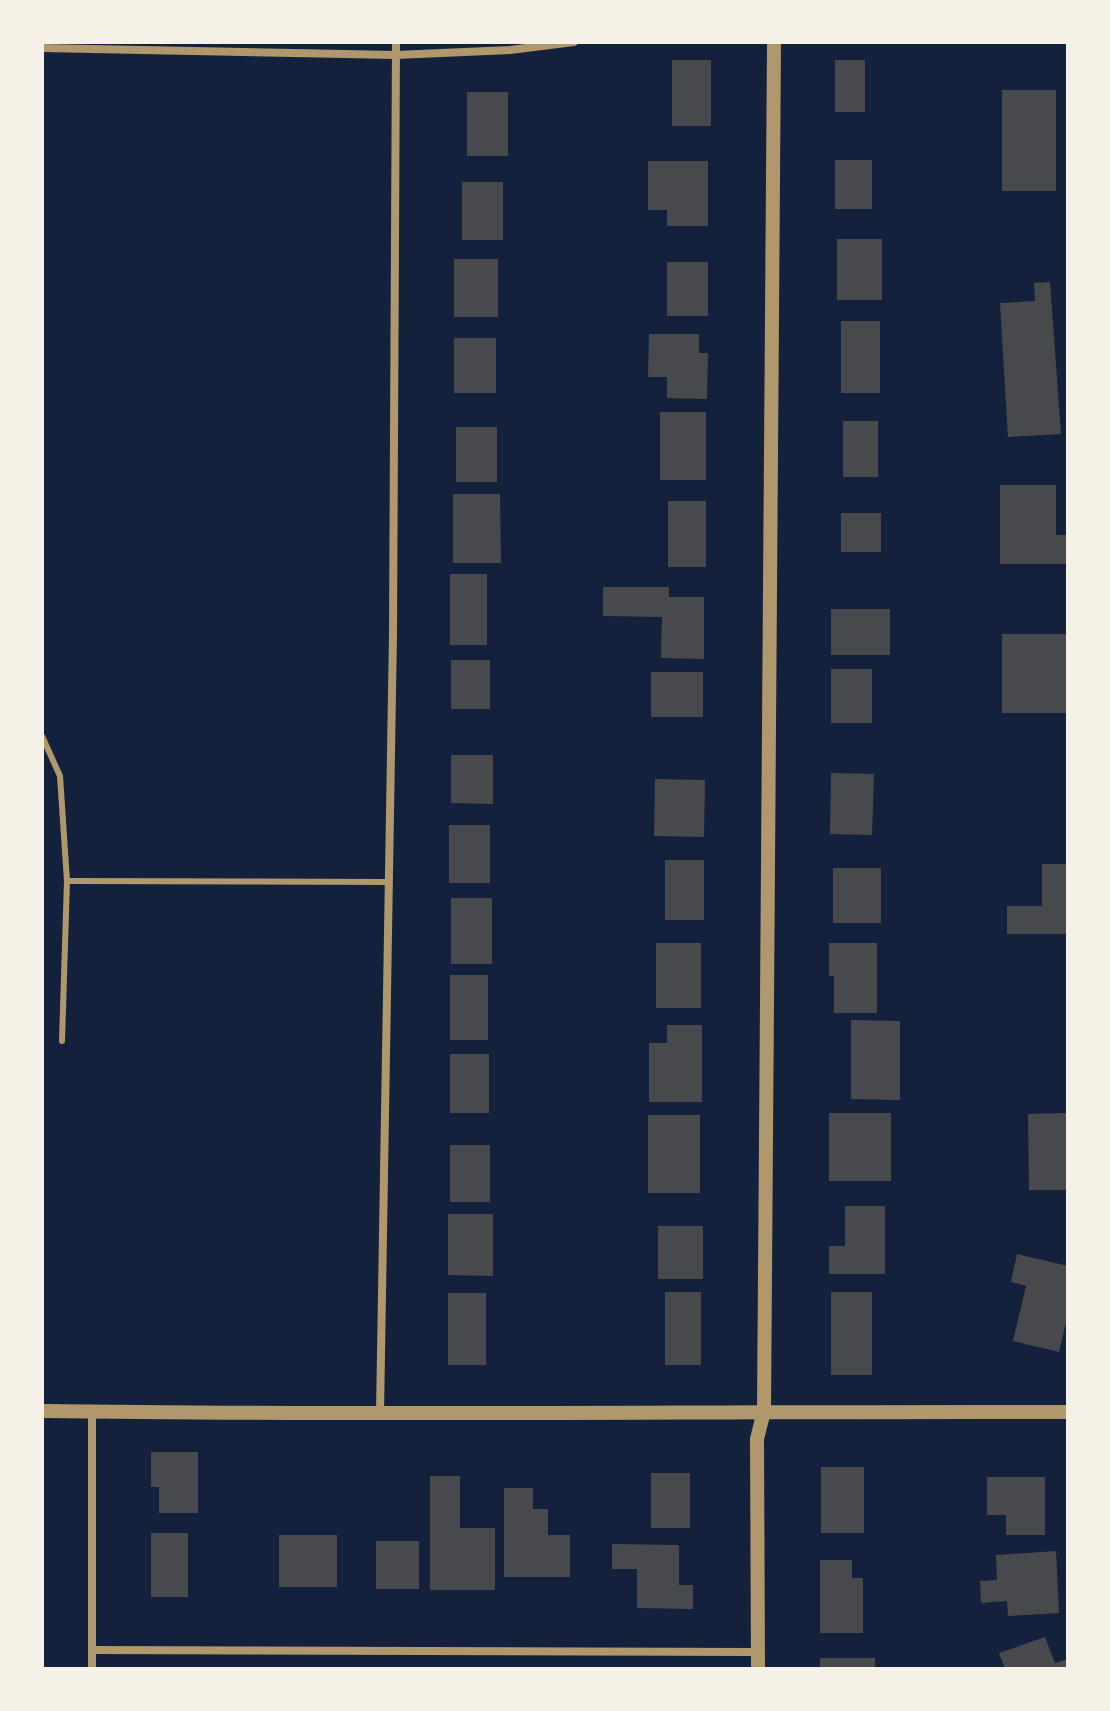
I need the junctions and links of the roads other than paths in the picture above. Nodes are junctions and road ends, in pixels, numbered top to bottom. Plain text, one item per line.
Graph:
1 (396, 42) edge
2 (574, 42) edge
3 (774, 42) edge
4 (42, 48) edge
5 (396, 55) junction
6 (42, 736) edge
7 (67, 881) junction
8 (389, 882) junction
9 (62, 1041) dead end
10 (42, 1411) edge
11 (764, 1411) junction
12 (92, 1412) junction
13 (1068, 1412) edge
14 (380, 1414) junction
15 (92, 1650) junction
16 (758, 1652) junction
17 (92, 1669) edge
18 (758, 1669) edge

1 - 5 street
2 - 5 street
3 - 11 street
4 - 5 street
5 - 8 street
6 - 7 lane
7 - 8 lane
7 - 9 lane
8 - 14 street
10 - 12 street
11 - 13 street
11 - 14 street
11 - 16 street
12 - 14 street
12 - 15 street
15 - 16 street
15 - 17 street
16 - 18 street

